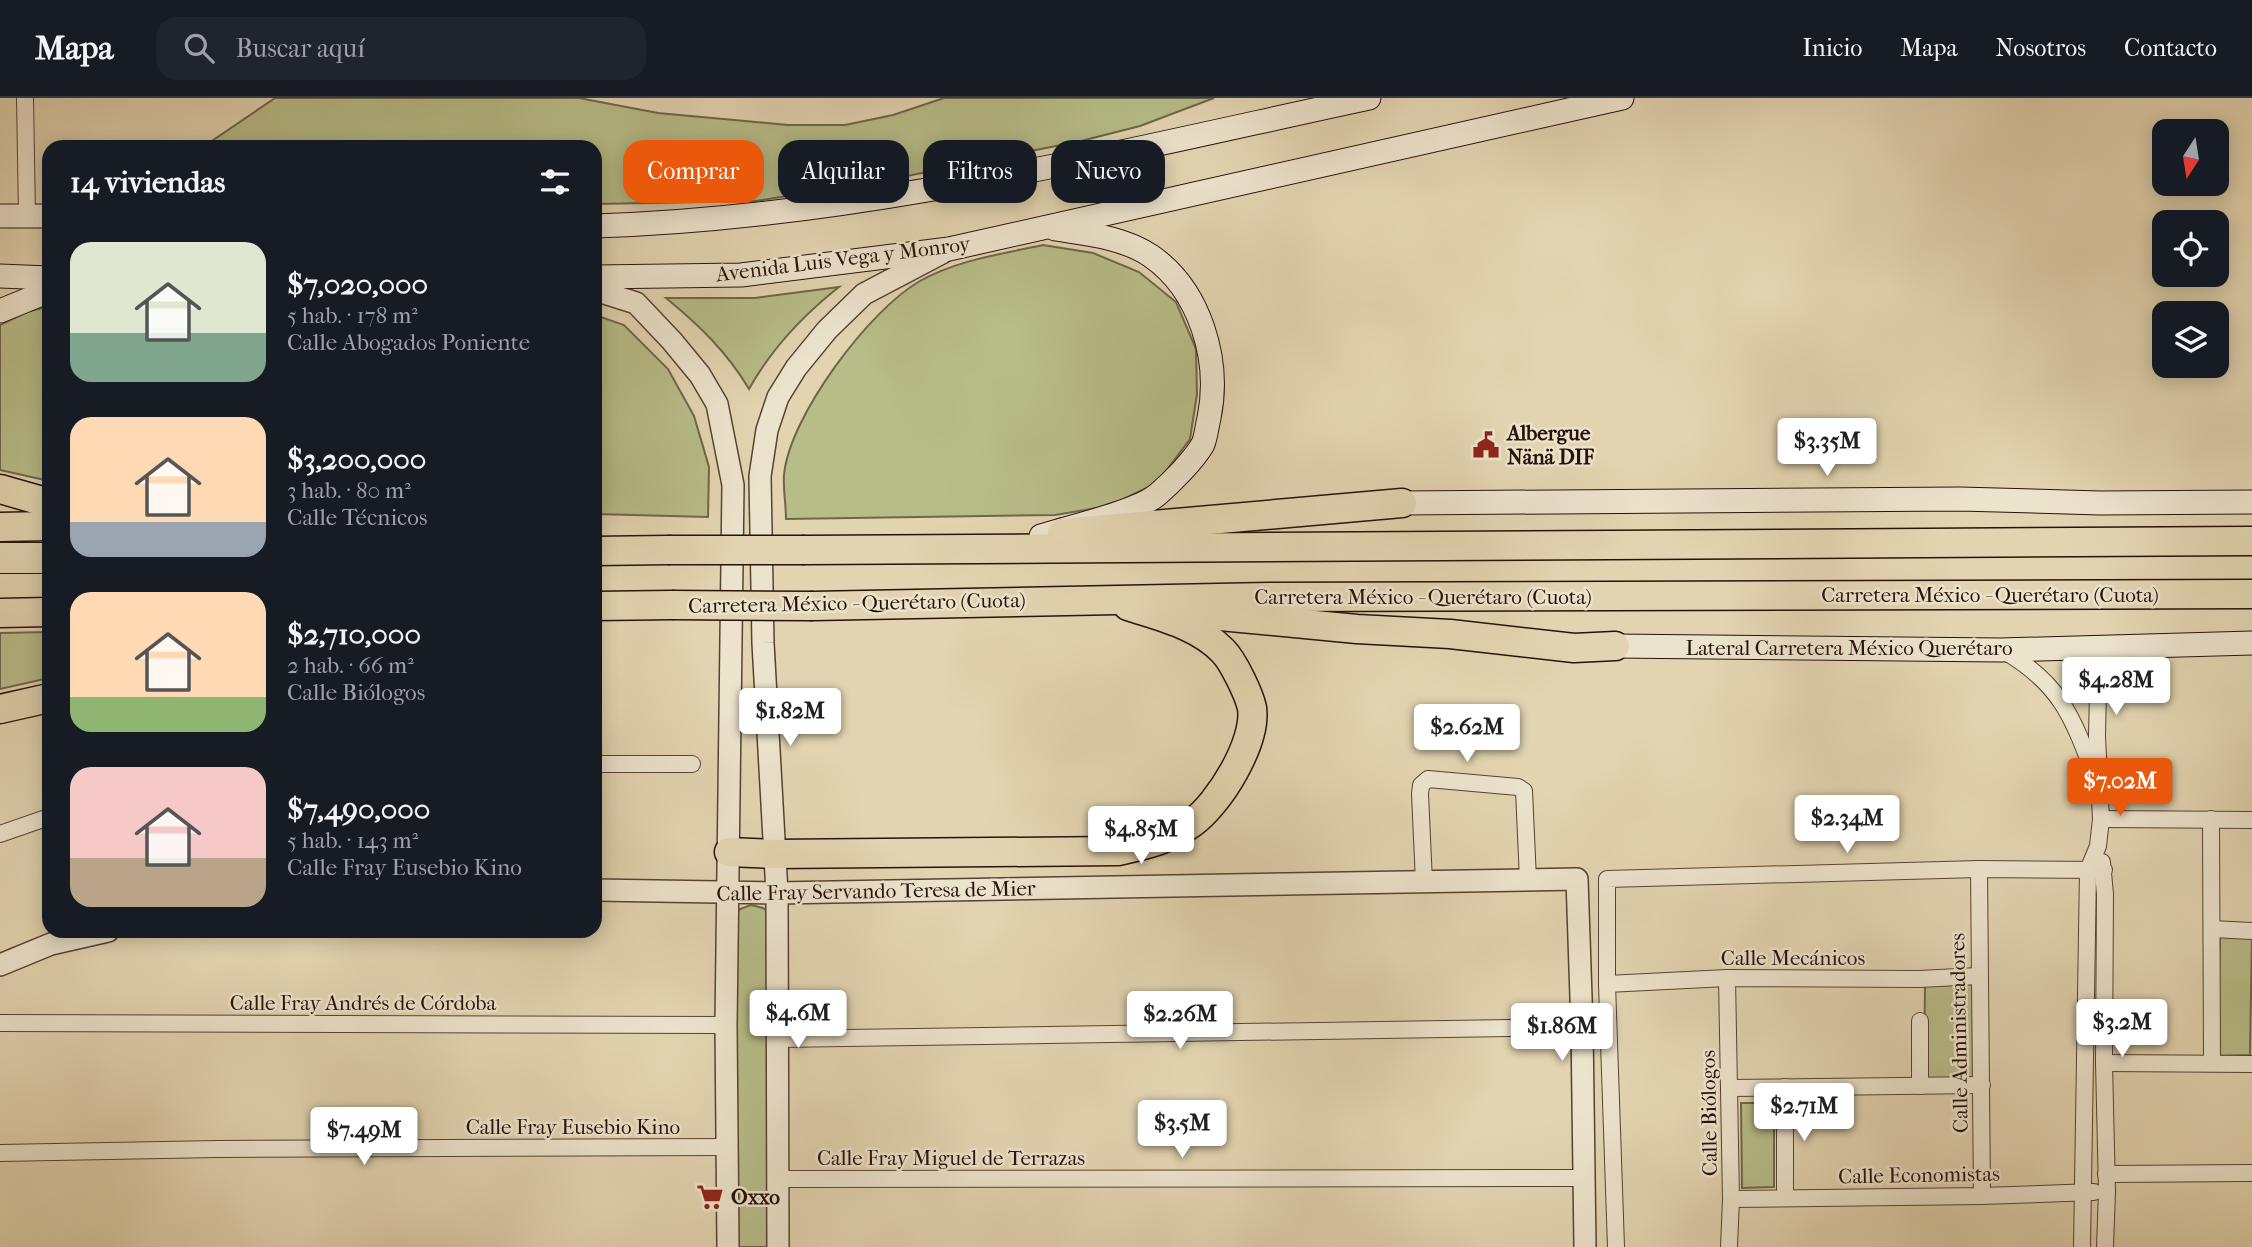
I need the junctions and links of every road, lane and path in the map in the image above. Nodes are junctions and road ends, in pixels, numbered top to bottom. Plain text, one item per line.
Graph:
1 (25, 98) edge
2 (1369, 98) edge
3 (1622, 98) edge
4 (1300, 106) edge
5 (0, 216) edge
6 (38, 216) edge
7 (602, 226) edge
8 (1041, 227) junction
9 (949, 249) junction
10 (0, 276) edge
11 (602, 277) edge
12 (42, 278) edge
13 (602, 292) edge
14 (42, 294) edge
15 (0, 311) edge
16 (0, 489) edge
17 (42, 501) edge
18 (2252, 502) edge
19 (1402, 503) joint
20 (42, 526) edge
21 (0, 527) edge
22 (1041, 536) junction
23 (2252, 541) edge
24 (910, 549) junction
25 (602, 551) edge
26 (0, 558) edge
27 (42, 558) edge
28 (2252, 594) edge
29 (1123, 600) junction
30 (602, 606) edge
31 (42, 612) edge
32 (0, 613) edge
33 (2252, 643) edge
34 (2099, 645) junction
35 (1615, 646) joint
36 (2001, 649) junction
37 (42, 700) edge
38 (0, 709) edge
39 (602, 764) edge
40 (692, 764) dead end
41 (2099, 789) junction
42 (2211, 818) junction
43 (42, 819) edge
44 (2101, 819) junction
45 (2252, 820) edge
46 (0, 834) edge
47 (729, 852) junction
48 (774, 854) junction
49 (1979, 869) junction
50 (2096, 870) junction
51 (1528, 880) junction
52 (1424, 882) junction
53 (602, 890) edge
54 (728, 893) junction
55 (777, 893) junction
56 (2212, 929) junction
57 (2252, 931) edge
58 (77, 938) edge
59 (0, 965) edge
60 (1978, 976) junction
61 (1727, 978) junction
62 (1607, 984) junction
63 (1920, 1021) dead end
64 (0, 1023) edge
65 (726, 1025) junction
66 (1582, 1027) junction
67 (777, 1039) junction
68 (2104, 1063) junction
69 (2212, 1063) junction
70 (2252, 1064) edge
71 (1982, 1085) junction
72 (1920, 1086) junction
73 (1785, 1087) junction
74 (1729, 1088) junction
75 (727, 1147) junction
76 (0, 1153) edge
77 (2252, 1173) edge
78 (2106, 1174) junction
79 (1585, 1178) junction
80 (779, 1179) junction
81 (2107, 1191) junction
82 (2084, 1192) junction
83 (1982, 1196) junction
84 (1785, 1198) junction
85 (1731, 1199) junction
86 (728, 1247) edge
87 (778, 1247) edge
88 (1585, 1247) edge
89 (1616, 1247) edge
90 (1729, 1247) edge
91 (2082, 1247) edge
92 (2105, 1247) edge

1 - 6 street
2 - 4 main road
3 - 8 main road, Avenida Luis Vega y Monroy
4 - 7 main road
5 - 6 main road
8 - 9 main road, Avenida Luis Vega y Monroy
8 - 22 main road
9 - 11 main road, Avenida Luis Vega y Monroy
9 - 48 street
10 - 12 main road
13 - 47 street
14 - 15 main road
16 - 17 highway
18 - 19 main road
19 - 22 highway
20 - 21 highway
22 - 24 highway
23 - 24 highway
24 - 25 highway, bridge
26 - 27 highway
28 - 29 highway, Carretera México - Querétaro (Cuota)
29 - 30 highway, Carretera México - Querétaro (Cuota), bridge
29 - 35 highway
29 - 48 highway
31 - 32 highway
33 - 34 main road, Lateral Carretera México Querétaro
34 - 36 main road, Lateral Carretera México Querétaro
34 - 41 street
35 - 36 main road, Lateral Carretera México Querétaro
36 - 41 street
37 - 38 highway
39 - 40 street
41 - 44 street
42 - 44 street
42 - 45 street
42 - 56 street
43 - 46 street
44 - 50 street
47 - 48 highway
47 - 54 street
48 - 55 street
49 - 50 street
49 - 60 street, Calle Administradores
49 - 62 street
50 - 68 street
50 - 82 street
51 - 52 street, Calle Fray Servando Teresa de Mier
51 - 52 street
51 - 66 street, Calle Fray Servando Teresa de Mier
52 - 55 street, Calle Fray Servando Teresa de Mier
53 - 54 street, Calle Fray Servando Teresa de Mier
54 - 55 street, Calle Fray Servando Teresa de Mier
54 - 65 street
55 - 67 street
56 - 57 street
56 - 69 street
58 - 59 street
60 - 61 street, Calle Mecánicos
60 - 71 street, Calle Administradores
61 - 62 street, Calle Mecánicos
61 - 74 street, Calle Biólogos
62 - 89 street
63 - 72 street
64 - 65 street, Calle Fray Andrés de Córdoba
65 - 75 street
66 - 67 street
66 - 79 street
67 - 80 street
68 - 69 street
68 - 78 street
69 - 70 street
71 - 72 street
71 - 83 street, Calle Administradores
72 - 73 street
73 - 74 street
73 - 84 street
74 - 85 street, Calle Biólogos
75 - 76 street, Calle Fray Eusebio Kino
75 - 86 street
77 - 78 street
78 - 81 street
79 - 80 street, Calle Fray Miguel de Terrazas
79 - 88 street
80 - 87 street
81 - 82 street, Calle Economistas
81 - 92 street
82 - 83 street, Calle Economistas
82 - 91 street
83 - 84 street, Calle Economistas
84 - 85 street, Calle Economistas
85 - 90 street, Calle Biólogos

